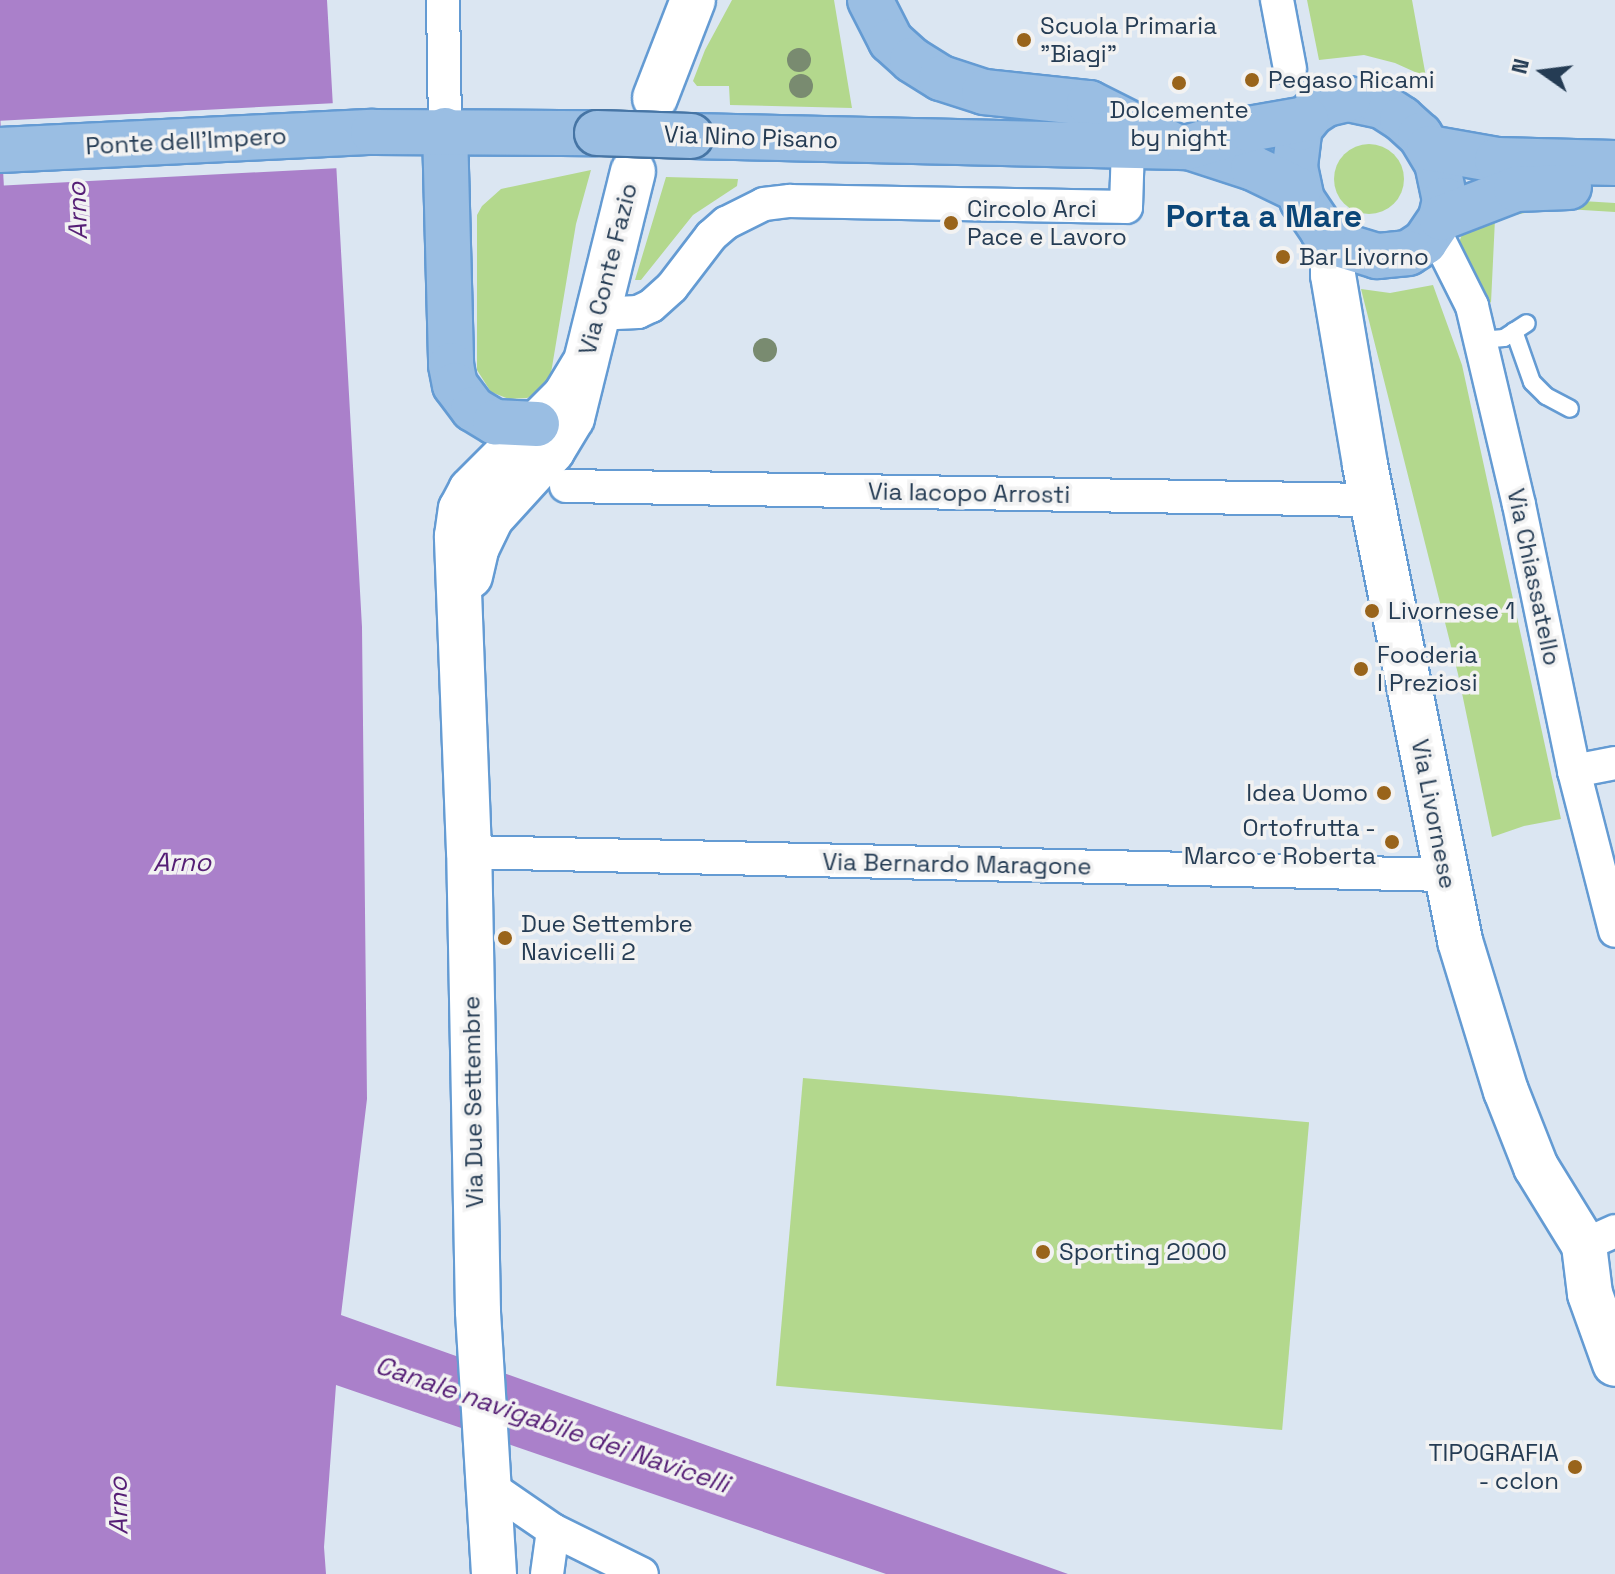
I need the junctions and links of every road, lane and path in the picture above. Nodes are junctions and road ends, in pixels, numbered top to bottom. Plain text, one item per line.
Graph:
1 (443, 0) edge
2 (693, 0) edge
3 (870, 0) edge
4 (1277, 0) edge
5 (1290, 69) dead end
6 (655, 98) dead end
7 (1306, 119) junction
8 (445, 130) junction
9 (373, 132) joint
10 (1128, 147) junction
11 (1182, 147) junction
12 (1429, 148) junction
13 (0, 150) edge
14 (1615, 163) edge
15 (633, 171) dead end
16 (1299, 190) junction
17 (1615, 190) edge
18 (1437, 224) junction
19 (1333, 239) junction
20 (595, 314) junction
21 (1481, 340) junction
22 (583, 366) junction
23 (1570, 409) dead end
24 (537, 424) junction
25 (566, 486) dead end
26 (1372, 500) junction
27 (461, 629) junction
28 (1615, 763) edge
29 (1574, 771) junction
30 (469, 852) junction
31 (1445, 875) junction
32 (1615, 931) edge
33 (1600, 1238) edge
34 (1615, 1364) edge
35 (486, 1474) junction
36 (553, 1530) junction
37 (494, 1574) edge
38 (547, 1574) edge
39 (642, 1574) edge

1 - 8 street
2 - 6 main road
3 - 11 main road
4 - 5 street
7 - 11 main road, Via Nino Pisano
7 - 12 main road
7 - 16 main road
8 - 9 main road, Via Nino Pisano
8 - 10 main road, Via Nino Pisano, bridge
8 - 24 main road
9 - 13 main road, Ponte dell'Impero
10 - 11 main road, Via Nino Pisano
10 - 20 street
11 - 16 main road, Via Nino Pisano
12 - 14 main road
12 - 18 main road
15 - 20 main road, Via Conte Fazio
16 - 19 main road
17 - 18 main road
18 - 19 main road
18 - 21 street, Via Chiassatello
19 - 26 main road, Via Livornese
20 - 22 main road, Via Conte Fazio
21 - 23 lane
21 - 29 street, Via Chiassatello
22 - 24 main road, Via Conte Fazio
22 - 27 main road, Via Conte Fazio
24 - 27 main road, Via Conte Fazio
25 - 26 street, Via Iacopo Arrosti
26 - 31 main road, Via Livornese
27 - 30 main road, Via Due Settembre
28 - 29 street
29 - 32 street, Via Chiassatello
30 - 31 street, Via Bernardo Maragone
30 - 35 main road, Via Due Settembre
31 - 33 main road, Via Livornese
33 - 34 main road, Via Livornese
35 - 36 street
35 - 37 main road, Via Due Settembre
36 - 38 street
36 - 39 street

